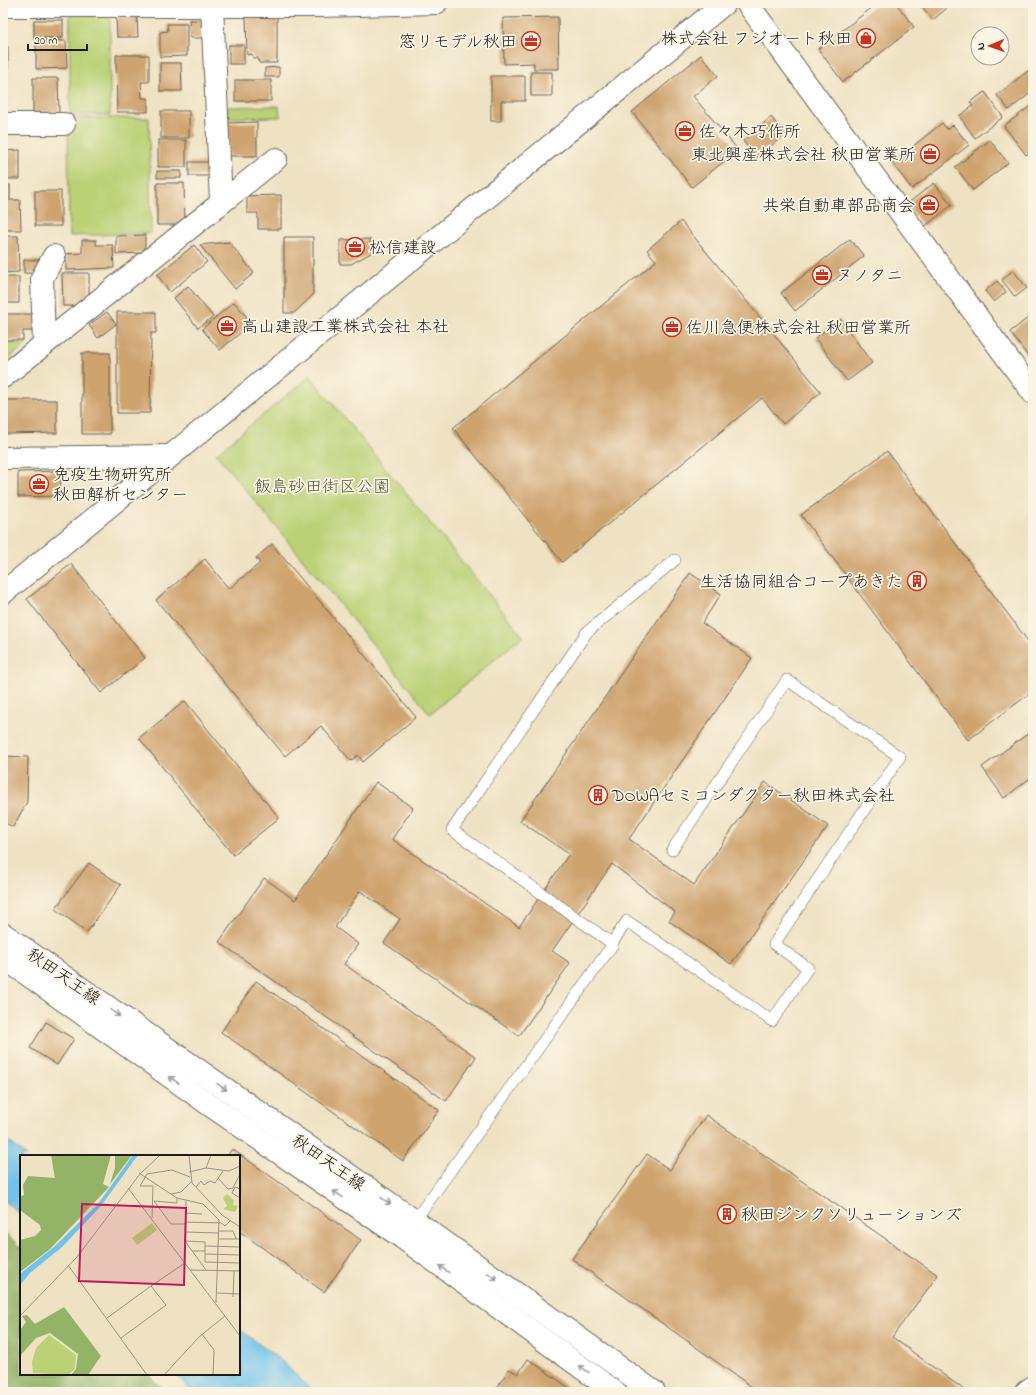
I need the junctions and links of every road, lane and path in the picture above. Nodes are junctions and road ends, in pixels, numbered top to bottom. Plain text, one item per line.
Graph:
1 (436, 3) edge
2 (725, 3) edge
3 (747, 3) edge
4 (75, 4) edge
5 (202, 5) edge
6 (319, 5) edge
7 (3, 6) edge
8 (3, 124) edge
9 (64, 124) dead end
10 (276, 159) dead end
11 (221, 203) junction
12 (54, 256) dead end
13 (44, 344) junction
14 (3, 377) edge
15 (1033, 393) edge
16 (169, 456) junction
17 (3, 458) edge
18 (675, 560) dead end
19 (3, 593) edge
20 (672, 850) dead end
21 (3, 934) edge
22 (612, 943) junction
23 (3, 957) edge
24 (409, 1230) junction
25 (1033, 1387) edge
26 (615, 1392) edge
27 (654, 1392) edge
28 (1026, 1392) edge

1 - 6 street
2 - 16 street
3 - 15 street
4 - 5 street
4 - 7 street
5 - 6 street
5 - 11 street
8 - 9 street
10 - 11 street
11 - 13 street
12 - 13 street
13 - 14 street
16 - 17 street
16 - 19 street
18 - 22 lane
20 - 22 lane
21 -> 24 street, 秋田天王線
22 - 24 lane
24 -> 23 street, 秋田天王線
26 -> 24 street, 秋田天王線
24 -> 27 street, 秋田天王線
25 - 28 street

